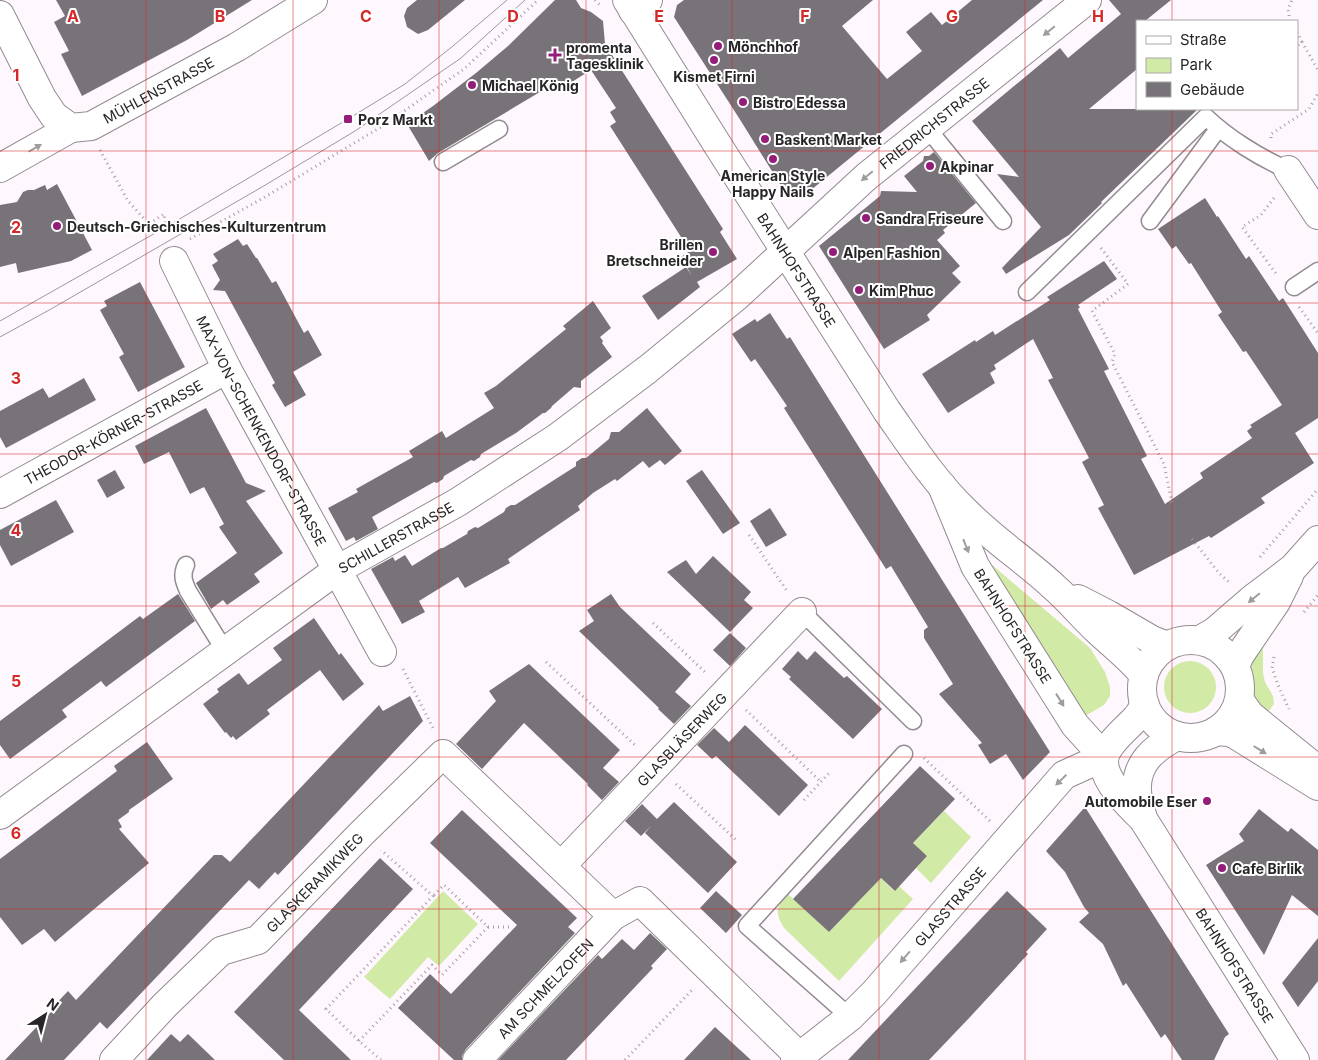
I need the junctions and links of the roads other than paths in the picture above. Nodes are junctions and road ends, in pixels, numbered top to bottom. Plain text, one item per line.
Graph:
1 (313, 0) edge
2 (1086, 0) edge
3 (636, 4) edge
4 (0, 15) edge
5 (1213, 118) edge
6 (81, 127) junction
7 (499, 128) dead end
8 (927, 128) junction
9 (443, 162) dead end
10 (1279, 166) joint
11 (0, 168) edge
12 (1318, 215) edge
13 (1003, 221) dead end
14 (1150, 221) dead end
15 (170, 252) road end
16 (785, 252) junction
17 (1318, 271) edge
18 (1294, 288) dead end
19 (1027, 292) dead end
20 (227, 369) junction
21 (941, 485) junction
22 (0, 494) edge
23 (1318, 540) edge
24 (186, 565) dead end
25 (1293, 568) junction
26 (337, 570) junction
27 (1054, 586) junction
28 (802, 612) joint
29 (1200, 640) junction
30 (1167, 646) junction
31 (225, 651) junction
32 (382, 652) road end
33 (1235, 666) junction
34 (1144, 674) junction
35 (1240, 701) junction
36 (1145, 705) junction
37 (913, 720) dead end
38 (1216, 731) junction
39 (1177, 736) junction
40 (904, 754) dead end
41 (1104, 757) junction
42 (1318, 771) edge
43 (1318, 786) edge
44 (0, 815) edge
45 (1143, 819) junction
46 (561, 866) junction
47 (613, 916) junction
48 (850, 1017) junction
49 (797, 1058) edge
50 (114, 1060) edge
51 (477, 1060) edge
52 (1295, 1060) edge

1 - 6 street, MÜHLENSTRASSE
2 -> 8 street, FRIEDRICHSTRASSE
3 - 16 street, BAHNHOFSTRASSE
4 - 6 street
5 - 10 lane
5 - 14 lane
5 - 19 lane
11 -> 6 street, MÜHLENSTRASSE
7 - 9 lane
8 - 13 lane
8 -> 16 street, FRIEDRICHSTRASSE
10 - 12 street
15 - 20 street, MAX-VON-SCHENKENDORF-STRASSE
16 - 21 street, BAHNHOFSTRASSE
16 - 26 street, SCHILLERSTRASSE
17 - 18 lane
20 - 22 street, THEODOR-KÖRNER-STRASSE
20 - 26 street, MAX-VON-SCHENKENDORF-STRASSE
21 - 27 street, BAHNHOFSTRASSE
21 -> 41 street, BAHNHOFSTRASSE
23 - 25 street
24 - 31 lane
25 -> 29 street
25 - 33 street
26 - 31 street, SCHILLERSTRASSE
26 - 32 street, MAX-VON-SCHENKENDORF-STRASSE
27 - 30 street, BAHNHOFSTRASSE
27 - 34 street, BAHNHOFSTRASSE
28 - 37 lane
28 - 46 street, GLASBLÄSERWEG
29 - 30 street
29 - 33 street
30 - 34 street
31 - 44 street, SCHILLERSTRASSE
33 - 35 street
34 - 36 street
35 - 38 street
35 - 42 street
36 - 39 street
36 - 41 street
38 - 39 street
38 -> 43 street
39 - 45 street, BAHNHOFSTRASSE
40 - 48 lane
41 - 45 street, BAHNHOFSTRASSE
41 -> 48 street, GLASSTRASSE
45 - 52 street, BAHNHOFSTRASSE
46 - 47 street
46 - 50 street, GLASKERAMIKWEG
47 - 49 street
47 - 51 street, AM SCHMELZOFEN
48 - 49 street, GLASSTRASSE

